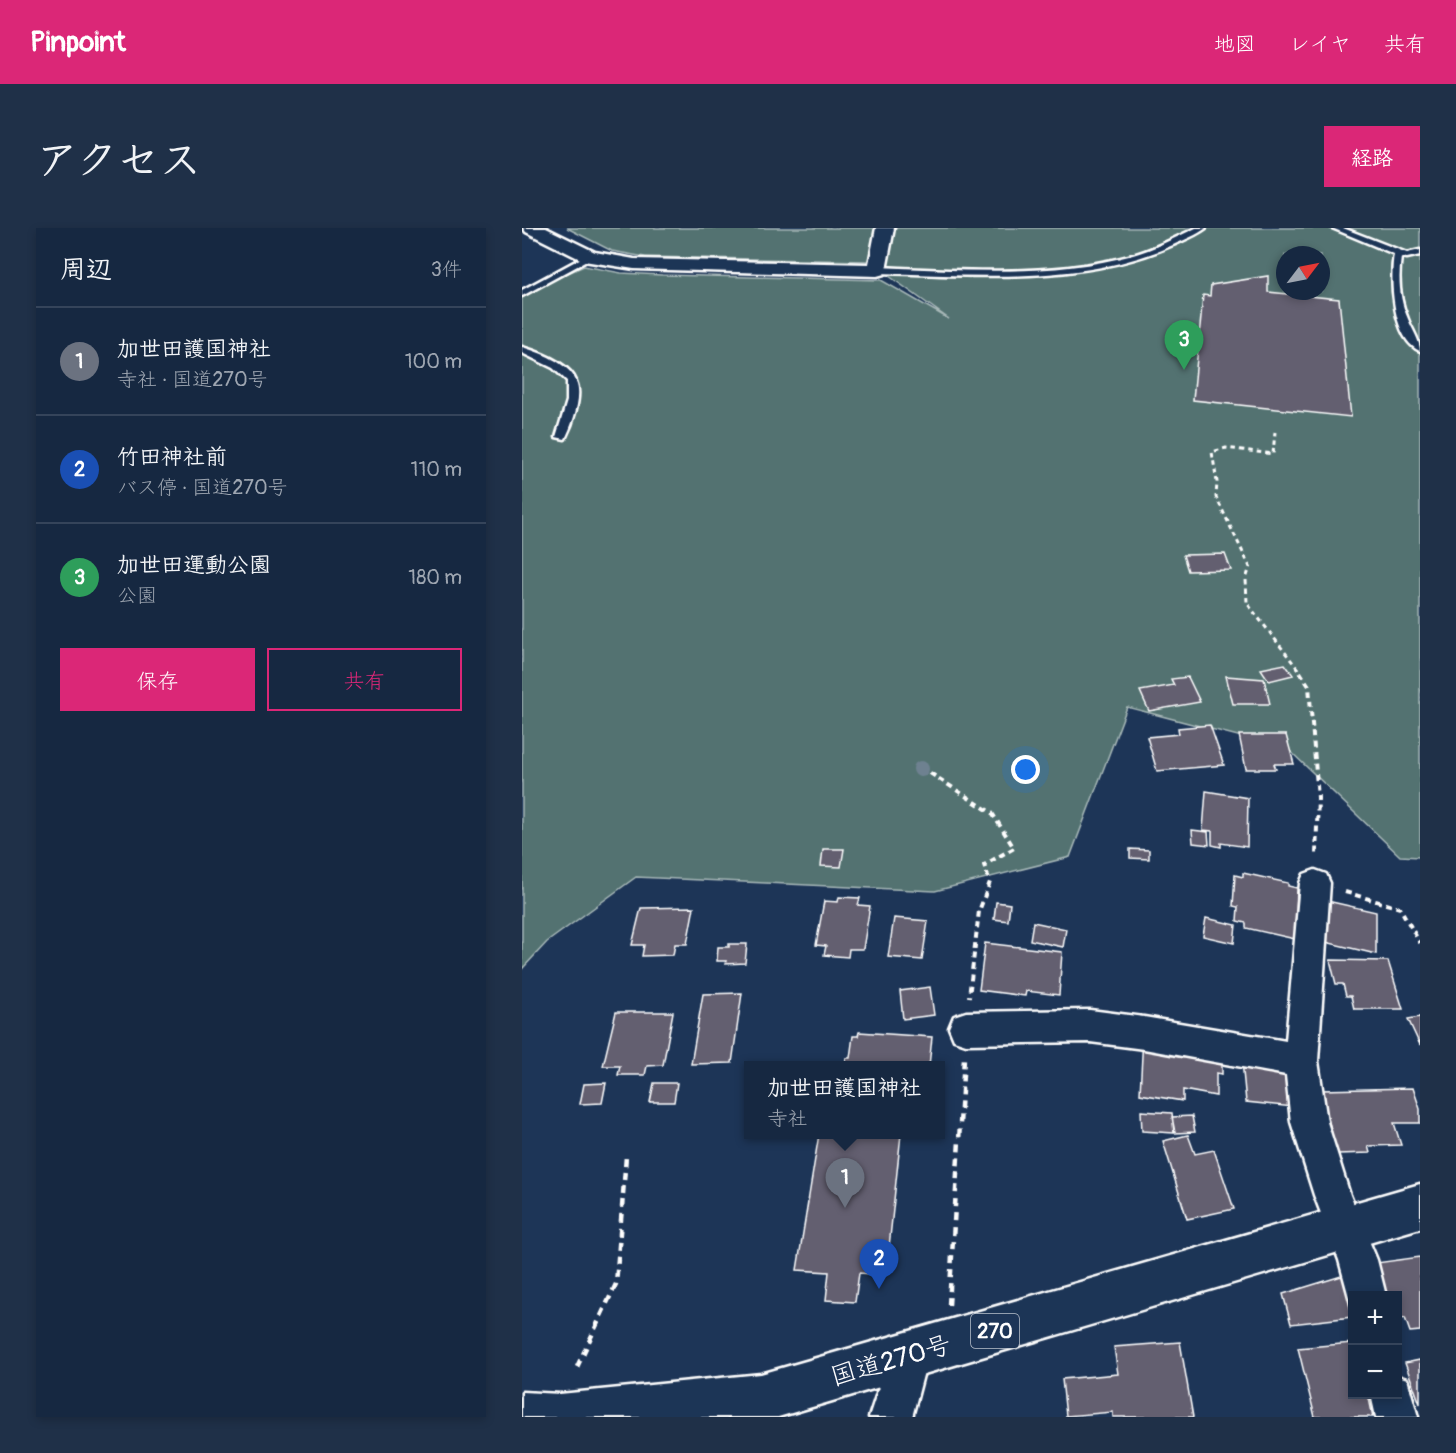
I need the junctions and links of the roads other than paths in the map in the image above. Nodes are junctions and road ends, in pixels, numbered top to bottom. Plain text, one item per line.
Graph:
1 (532, 228) edge
2 (885, 228) edge
3 (1202, 228) edge
4 (1336, 228) edge
5 (1398, 252) junction
6 (1420, 252) edge
7 (590, 257) junction
8 (877, 270) junction
9 (522, 293) edge
10 (1420, 348) edge
11 (522, 350) edge
12 (561, 437) dead end
13 (1315, 883) road end
14 (966, 1028) dead end
15 (1302, 1061) junction
16 (1420, 1206) edge
17 (1345, 1229) junction
18 (1366, 1291) edge
19 (908, 1356) junction
20 (1393, 1399) edge
21 (522, 1416) edge
22 (557, 1417) edge
23 (562, 1417) edge
24 (890, 1417) edge
25 (1398, 1417) edge

1 - 7 main road
2 - 8 main road
3 - 8 lane
4 - 5 lane
5 - 6 lane
5 - 10 lane
7 - 8 main road
7 - 9 lane
11 - 12 lane
13 - 15 street
14 - 15 street
15 - 17 street
16 - 17 main road, 国道270号 / 270
17 - 18 street
17 - 19 main road, 国道270号 / 270
19 - 23 main road, 国道270号 / 270
19 - 24 street
20 - 25 street
21 - 22 main road

